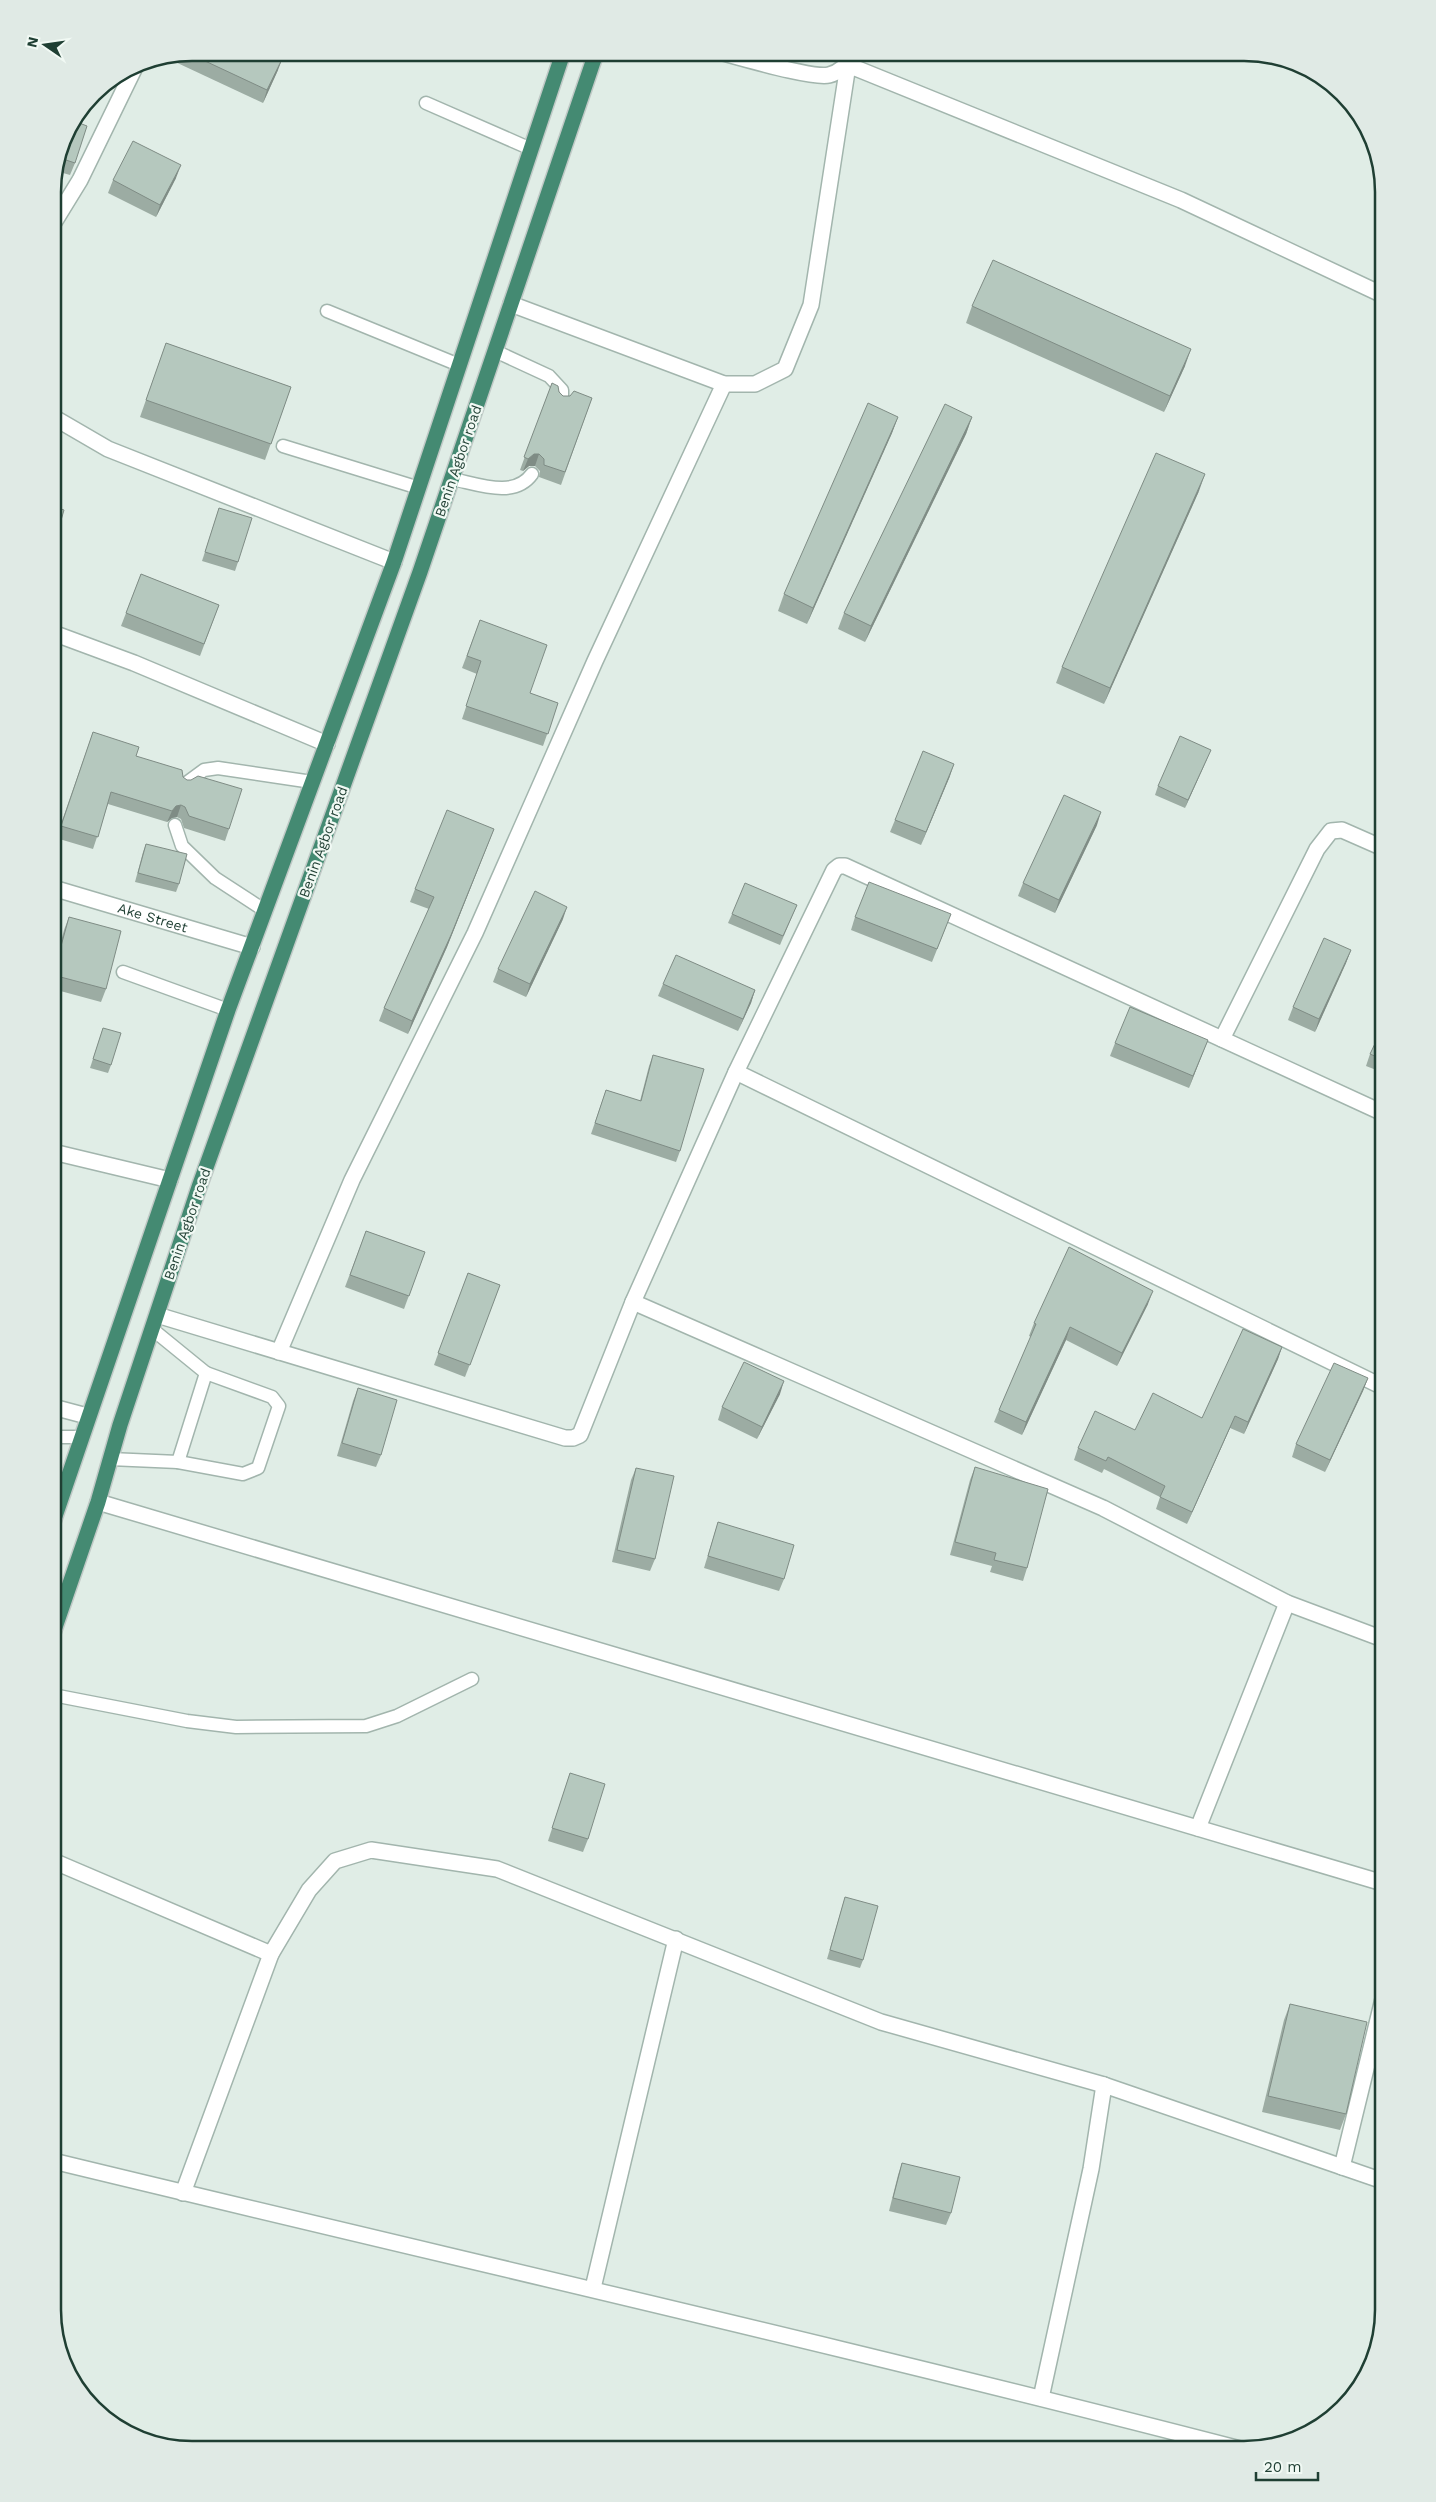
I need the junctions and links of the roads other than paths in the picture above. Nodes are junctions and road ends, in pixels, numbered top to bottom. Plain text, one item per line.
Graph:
1 (560, 61) edge
2 (593, 61) edge
3 (758, 62) edge
4 (847, 62) edge
5 (851, 62) edge
6 (857, 62) edge
7 (130, 77) edge
8 (426, 104) dead end
9 (531, 149) junction
10 (62, 209) edge
11 (1375, 291) edge
12 (511, 304) junction
13 (327, 311) dead end
14 (495, 351) junction
15 (459, 365) junction
16 (724, 384) junction
17 (562, 401) edge
18 (62, 422) edge
19 (283, 446) dead end
20 (532, 474) dead end
21 (452, 479) junction
22 (419, 488) junction
23 (394, 562) junction
24 (62, 636) edge
25 (327, 744) junction
26 (312, 782) junction
27 (185, 784) edge
28 (175, 825) edge
29 (1375, 844) edge
30 (62, 891) edge
31 (264, 910) junction
32 (252, 947) junction
33 (123, 972) dead end
34 (228, 1010) junction
35 (1222, 1039) junction
36 (736, 1072) junction
37 (1375, 1109) edge
38 (62, 1154) edge
39 (170, 1180) junction
40 (633, 1302) junction
41 (154, 1322) junction
42 (279, 1352) junction
43 (206, 1373) junction
44 (1375, 1383) edge
45 (61, 1409) edge
46 (87, 1416) junction
47 (80, 1437) junction
48 (61, 1438) edge
49 (110, 1459) junction
50 (178, 1462) junction
51 (61, 1496) edge
52 (98, 1502) junction
53 (1287, 1603) junction
54 (61, 1608) edge
55 (1375, 1635) edge
56 (472, 1679) dead end
57 (61, 1697) edge
58 (1198, 1828) junction
59 (61, 1865) edge
60 (1375, 1880) edge
61 (676, 1939) junction
62 (271, 1954) junction
63 (1375, 2035) edge
64 (1104, 2084) junction
65 (61, 2163) edge
66 (1342, 2167) junction
67 (1375, 2178) edge
68 (183, 2193) junction
69 (593, 2288) junction
70 (1041, 2398) junction
71 (1205, 2441) edge

1 - 9 highway, Benin Agbor road
2 - 12 highway, Benin Agbor road
3 - 4 street
5 - 16 street
6 - 11 street
7 - 10 street
8 - 9 lane
9 - 15 highway, Benin Agbor road
12 - 14 highway, Benin Agbor road
12 - 16 street
13 - 15 lane
14 - 17 lane
14 - 21 highway, Benin Agbor road
15 - 22 highway, Benin Agbor road
16 - 42 street
18 - 23 street
19 - 22 lane
20 - 21 lane
21 - 41 highway, Benin Agbor road
22 - 23 highway, Benin Agbor road
23 - 25 highway, Benin Agbor road
24 - 25 street
25 - 26 highway, Benin Agbor road
26 - 27 lane
26 - 31 highway, Benin Agbor road
28 - 31 lane
29 - 35 street
30 - 32 street, Ake Street
31 - 32 highway, Benin Agbor road
32 - 34 highway, Benin Agbor road
33 - 34 lane
34 - 39 highway, Benin Agbor road
35 - 36 street
35 - 37 street
36 - 40 street
36 - 44 street
38 - 39 street
39 - 46 highway, Benin Agbor road
40 - 42 street
40 - 53 street
41 - 42 street
41 - 43 lane
41 - 49 highway, Benin Agbor road
43 - 50 lane
43 - 50 lane
45 - 46 street
46 - 47 highway, Benin Agbor road
47 - 48 lane
47 - 51 highway, Benin Agbor road
49 - 50 lane
49 - 52 highway, Benin Agbor road
52 - 54 highway, Benin Agbor road
52 - 58 street
53 - 55 street
53 - 58 street
56 - 57 lane
58 - 60 street
59 - 62 street
61 - 62 street
61 - 64 street
61 - 69 street
62 - 68 street
63 - 66 street
64 - 66 street
64 - 70 street
65 - 68 street
66 - 67 street
68 - 69 street
69 - 70 street
70 - 71 street

